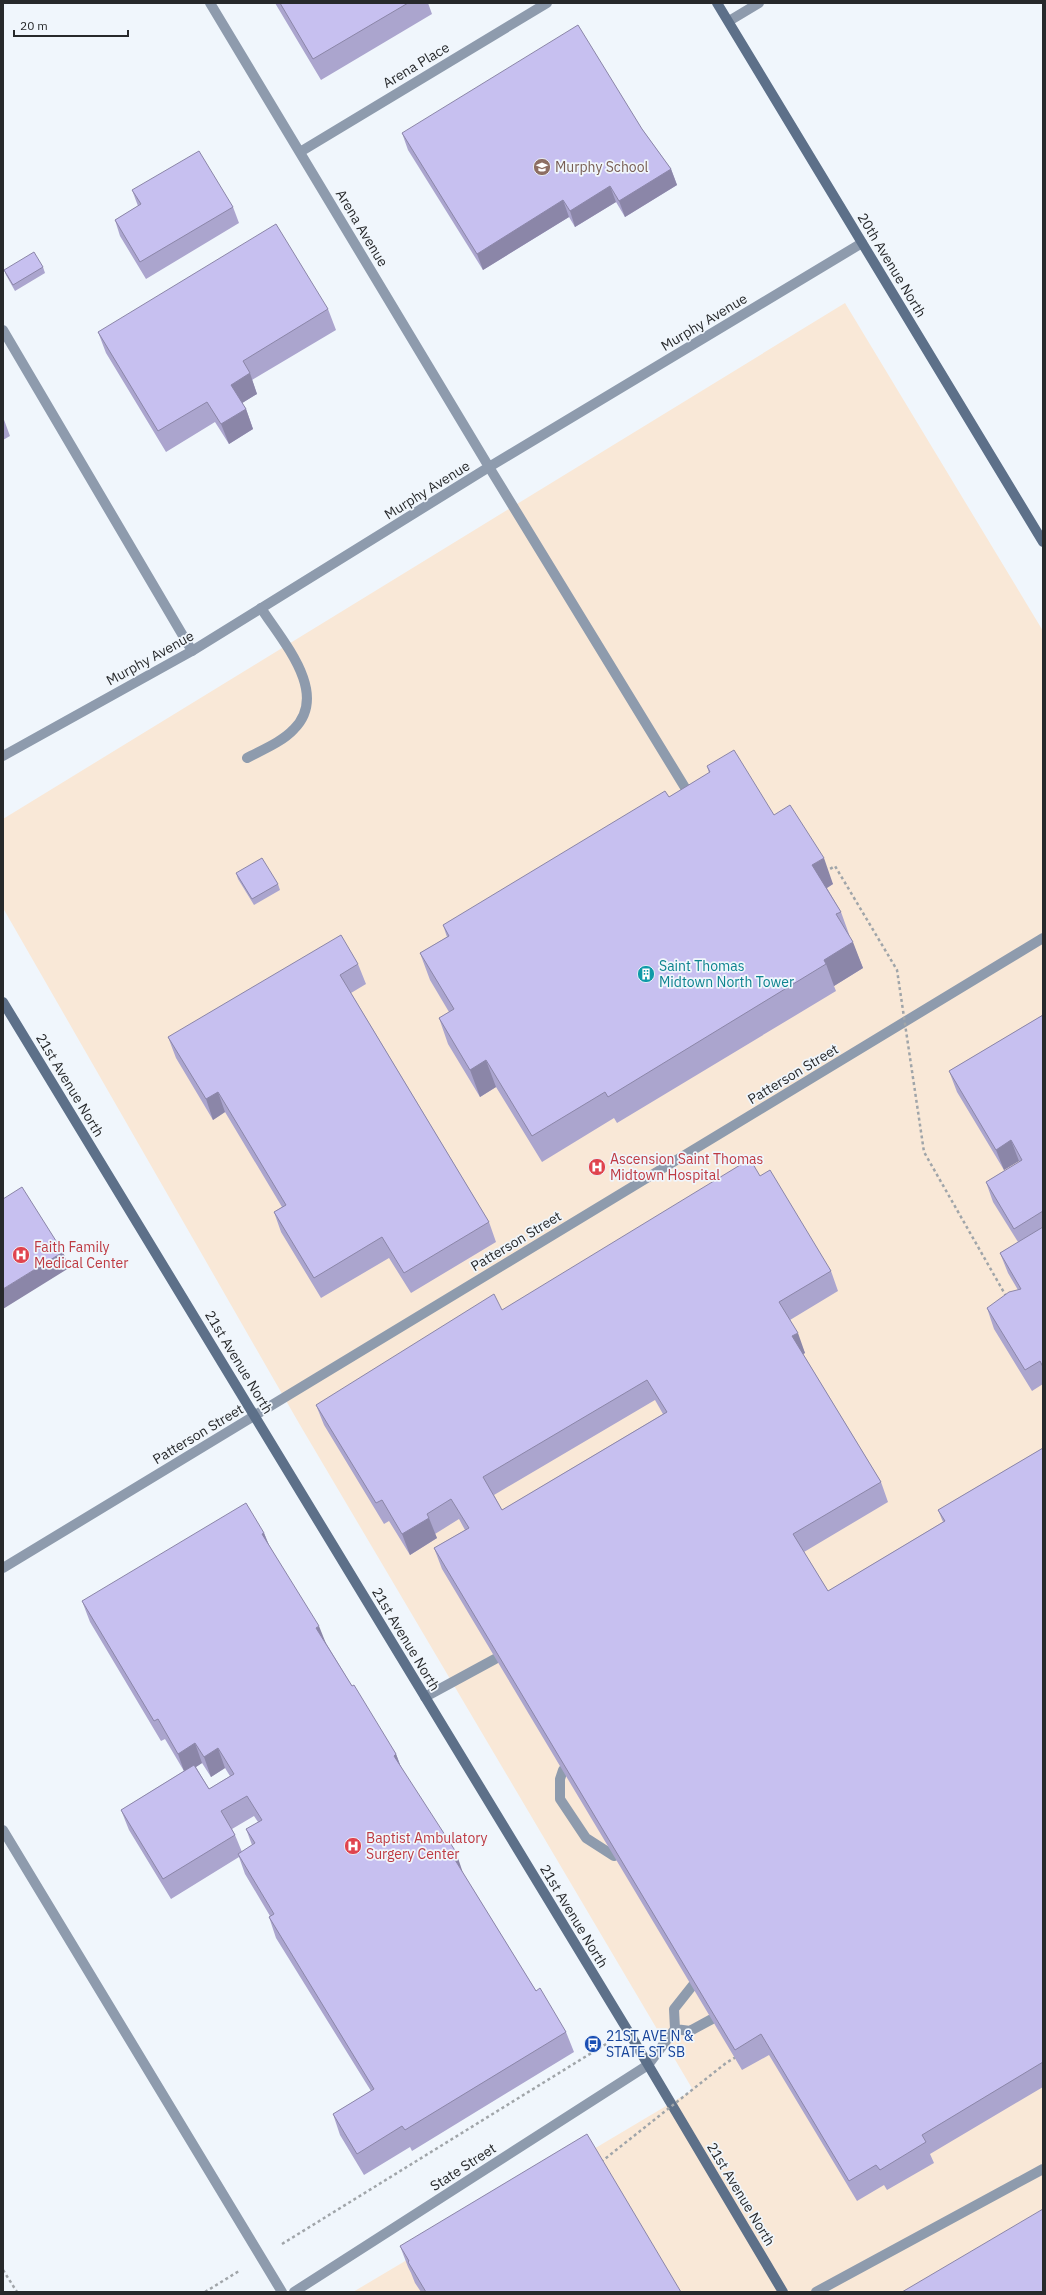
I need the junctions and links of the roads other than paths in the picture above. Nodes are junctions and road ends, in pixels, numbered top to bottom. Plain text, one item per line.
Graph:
1 (210, 3) edge
2 (547, 3) edge
3 (717, 3) edge
4 (759, 3) edge
5 (729, 21) junction
6 (300, 152) junction
7 (862, 243) junction
8 (3, 330) edge
9 (489, 468) junction
10 (1043, 542) edge
11 (261, 608) junction
12 (192, 651) junction
13 (3, 756) edge
14 (247, 758) dead end
15 (699, 811) edge
16 (1043, 938) edge
17 (3, 1002) edge
18 (255, 1416) junction
19 (3, 1568) edge
20 (496, 1659) edge
21 (425, 1697) junction
22 (563, 1770) edge
23 (3, 1830) edge
24 (614, 1856) edge
25 (693, 1985) edge
26 (712, 2018) edge
27 (675, 2029) junction
28 (648, 2065) junction
29 (1043, 2169) edge
30 (282, 2292) edge
31 (294, 2292) edge
32 (783, 2292) edge
33 (816, 2292) edge

1 - 6 street, Arena Avenue
2 - 6 street, Arena Place
3 - 5 main road, 20th Avenue North
4 - 5 street
5 - 7 main road, 20th Avenue North
6 - 9 street, Arena Avenue
7 - 9 street, Murphy Avenue
7 - 10 main road, 20th Avenue North
8 - 12 street
9 - 11 street, Murphy Avenue
9 - 15 street, Arena Avenue
11 - 12 street, Murphy Avenue
11 - 14 street
12 - 13 street, Murphy Avenue
16 - 18 street, Patterson Street
17 - 18 main road, 21st Avenue North
18 - 19 street, Patterson Street
18 - 21 main road, 21st Avenue North
20 - 21 street
21 - 28 main road, 21st Avenue North
22 - 24 street
23 - 30 street
25 - 27 street
26 - 27 street
27 - 28 street
28 - 31 street, State Street
28 - 32 main road, 21st Avenue North
29 - 33 street

